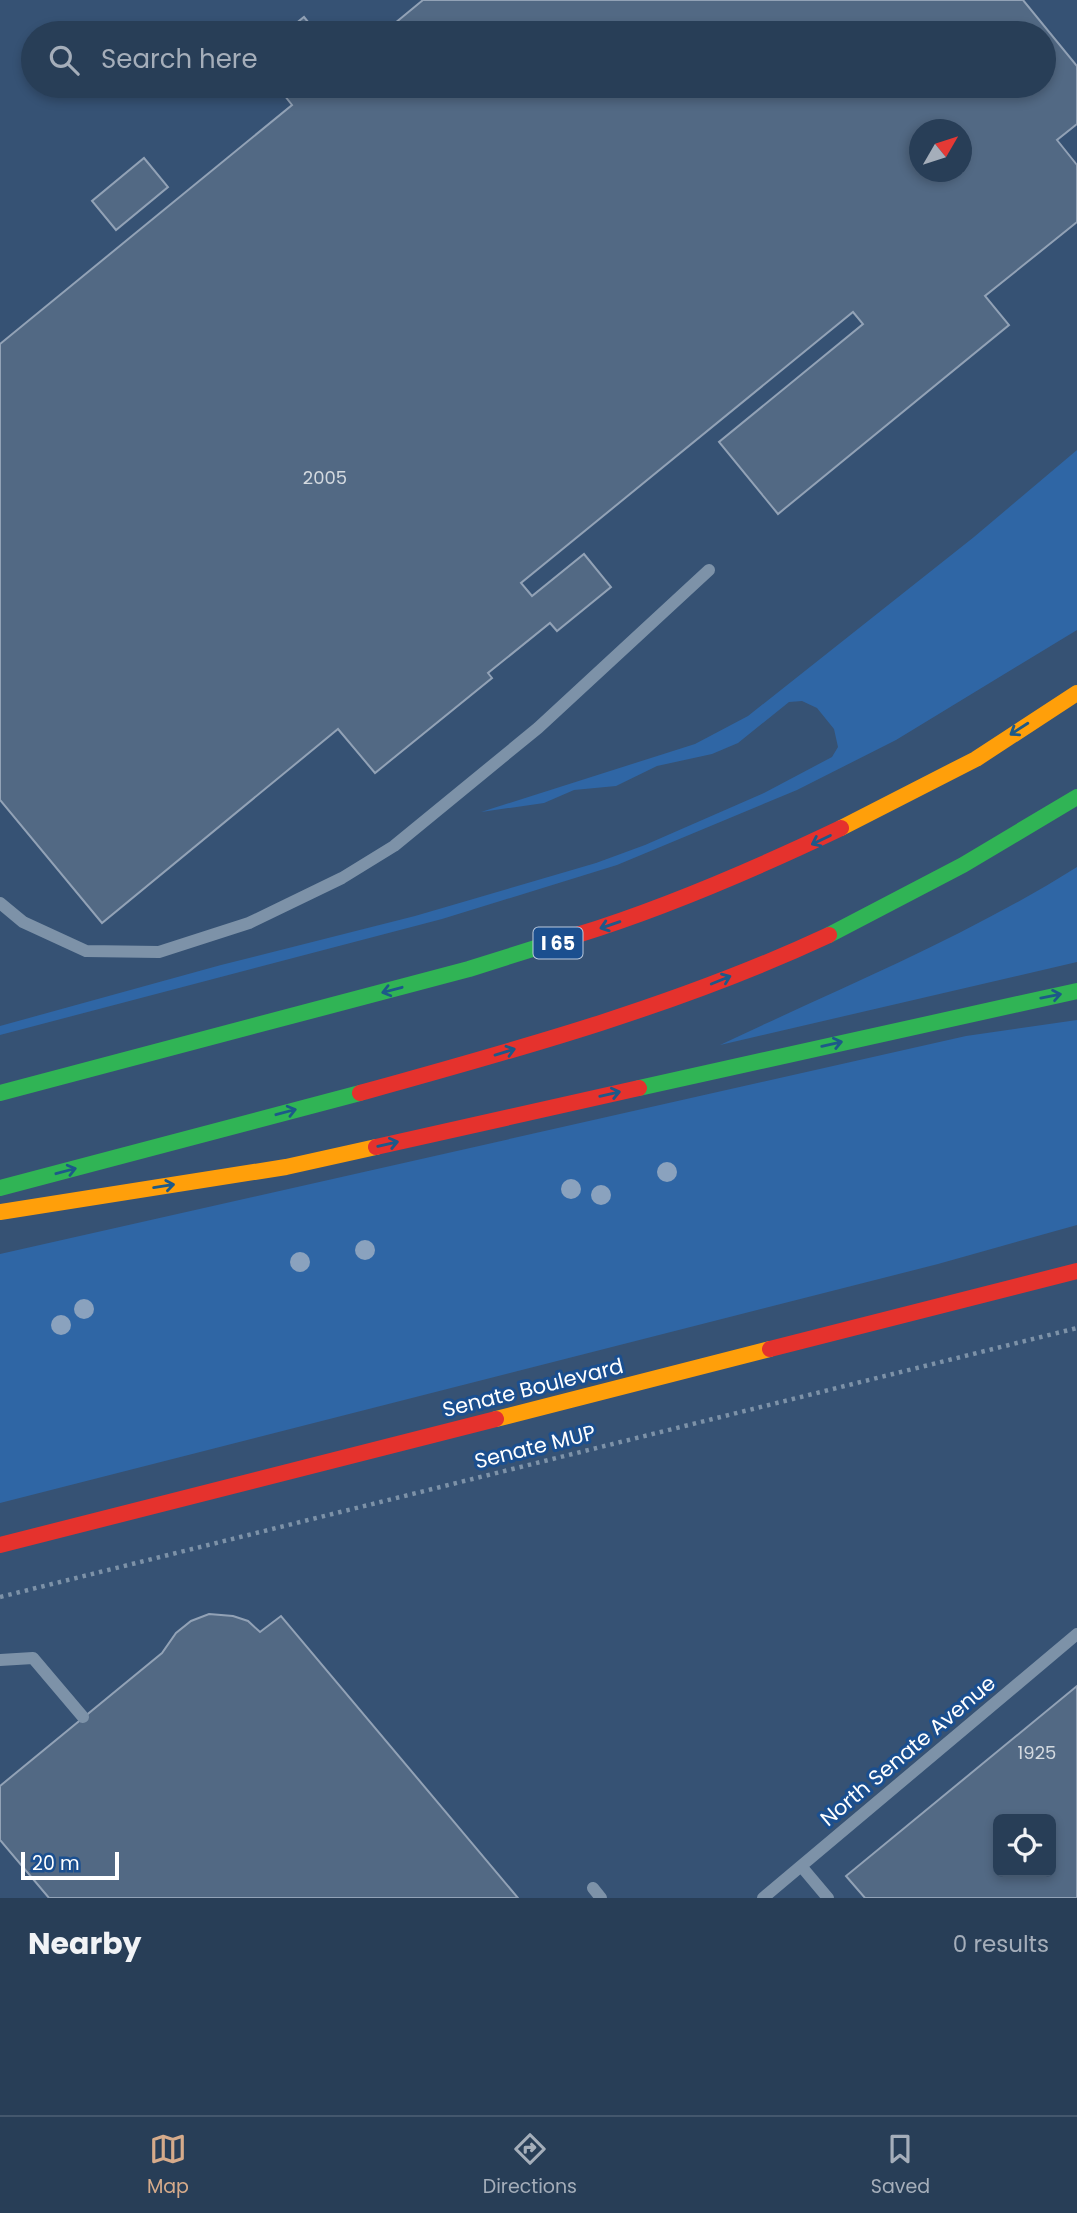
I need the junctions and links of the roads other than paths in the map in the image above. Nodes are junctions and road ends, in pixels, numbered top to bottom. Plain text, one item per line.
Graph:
1 (709, 570) dead end
2 (1077, 693) edge
3 (1077, 797) edge
4 (0, 903) edge
5 (1077, 990) edge
6 (0, 1093) edge
7 (0, 1188) edge
8 (0, 1212) edge
9 (1077, 1271) edge
10 (0, 1545) edge
11 (1077, 1634) edge
12 (0, 1660) edge
13 (83, 1717) dead end
14 (802, 1866) junction
15 (763, 1898) edge
16 (828, 1898) edge

1 - 4 lane
2 -> 6 main road, I 65
7 -> 3 main road
8 -> 5 main road
9 - 10 main road, Senate Boulevard
11 - 14 lane, North Senate Avenue
12 - 13 lane
14 - 15 lane, North Senate Avenue
14 - 16 lane

